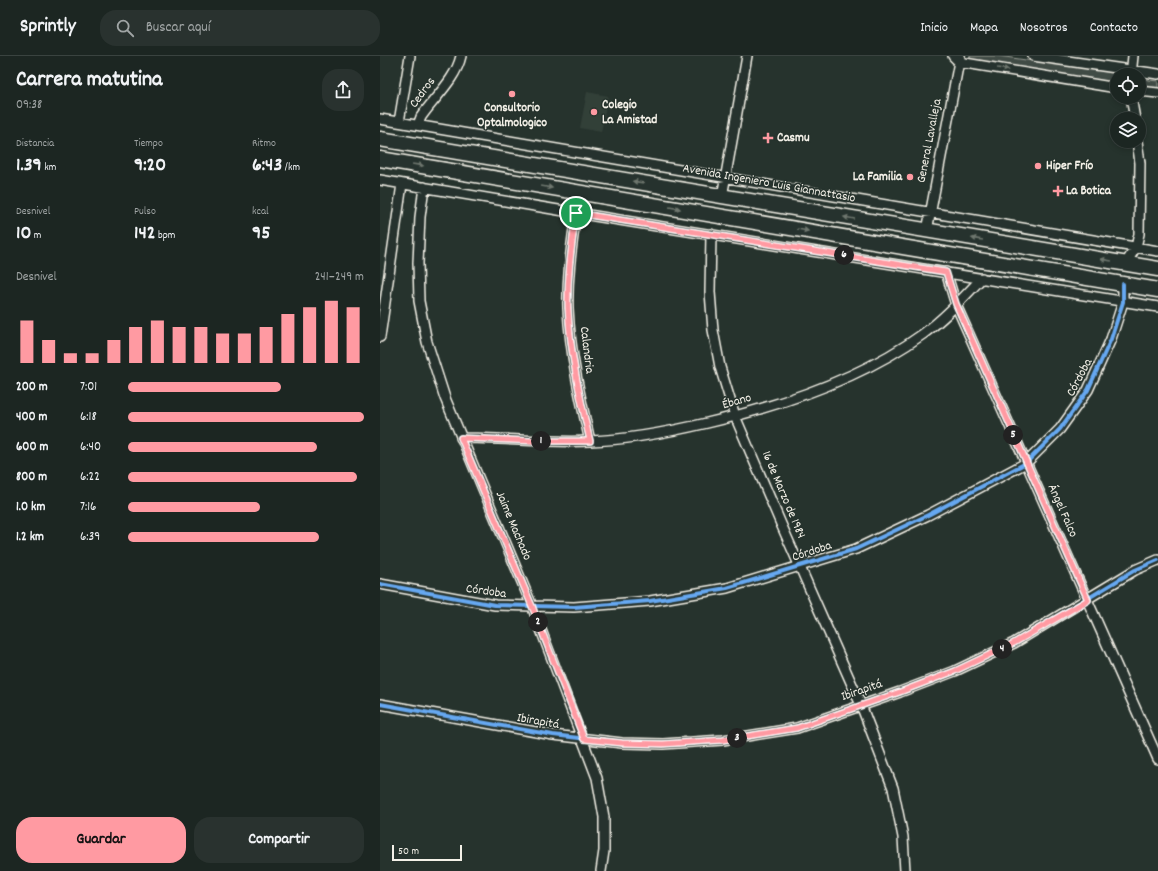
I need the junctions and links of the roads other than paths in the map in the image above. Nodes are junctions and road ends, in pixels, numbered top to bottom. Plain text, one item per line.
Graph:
1 (410, 56) edge
2 (461, 56) edge
3 (747, 56) edge
4 (1033, 56) edge
5 (1133, 56) edge
6 (957, 58) edge
7 (1132, 68) edge
8 (1110, 69) edge
9 (1146, 74) edge
10 (1158, 74) edge
11 (1110, 87) edge
12 (1146, 92) edge
13 (1158, 94) edge
14 (380, 119) edge
15 (399, 122) junction
16 (418, 125) junction
17 (380, 139) edge
18 (1138, 148) edge
19 (380, 159) edge
20 (726, 177) junction
21 (380, 180) edge
22 (402, 184) junction
23 (424, 187) junction
24 (722, 197) junction
25 (930, 212) junction
26 (576, 213) junction
27 (927, 231) junction
28 (711, 234) junction
29 (1136, 247) junction
30 (1158, 251) edge
31 (1126, 263) junction
32 (1158, 269) edge
33 (946, 272) junction
34 (982, 278) junction
35 (1123, 284) junction
36 (1158, 290) edge
37 (1122, 302) junction
38 (956, 304) junction
39 (1158, 307) edge
40 (380, 337) edge
41 (735, 416) junction
42 (461, 438) junction
43 (590, 441) junction
44 (1026, 463) junction
45 (1158, 560) edge
46 (800, 567) junction
47 (380, 584) edge
48 (1088, 600) junction
49 (532, 606) junction
50 (380, 704) edge
51 (861, 705) junction
52 (584, 739) junction
53 (1158, 759) edge
54 (601, 871) edge
55 (905, 871) edge

1 - 15 street
2 - 16 street, Cedros
3 - 20 street
4 - 8 street
5 - 7 street
6 -> 11 street
6 - 25 street, General Lavalleja
9 - 10 street
12 - 13 street
14 - 15 street, Avenida Ingeniero Luis Giannattasio
15 - 16 street, Avenida Ingeniero Luis Giannattasio
16 - 20 street, Avenida Ingeniero Luis Giannattasio
24 -> 17 main road, Avenida Ingeniero Luis Giannattasio
18 - 29 street
19 -> 35 main road
20 - 24 street
20 - 25 street, Avenida Ingeniero Luis Giannattasio
21 - 22 street
22 - 23 street
22 - 40 street
23 - 26 street
23 - 42 street, Jaime Machado
27 -> 24 main road, Avenida Ingeniero Luis Giannattasio
25 - 27 street, General Lavalleja
25 - 29 street, Avenida Ingeniero Luis Giannattasio
26 - 28 street
26 - 43 street, Calandria
31 -> 27 main road, Avenida Ingeniero Luis Giannattasio
28 - 33 street
28 - 41 street, 16 de Marzo de 1984
29 - 30 street, Avenida Ingeniero Luis Giannattasio
29 - 31 street
31 - 32 main road, Avenida Ingeniero Luis Giannattasio
33 - 34 street
33 - 38 street, Ángel Falco
34 - 37 street
34 - 38 street, Ébano
35 - 36 main road
35 - 37 street, Córdoba
37 - 39 street
37 - 44 street, Córdoba
38 - 41 street, Ébano
38 - 44 street, Ángel Falco
41 - 43 street, Ébano
41 - 46 street, 16 de Marzo de 1984
42 - 43 street, Ébano
42 - 49 street, Jaime Machado
44 - 46 street, Córdoba
44 - 48 street, Ángel Falco
45 - 48 street, Ibirapitá
46 - 49 street, Córdoba
46 - 51 street, 16 de Marzo de 1984
47 - 49 street, Córdoba
48 - 51 street, Ibirapitá
48 - 53 street, Ángel Falco
49 - 52 street, Jaime Machado
50 - 52 street, Ibirapitá
51 - 52 street, Ibirapitá
51 - 55 street, 16 de Marzo de 1984
52 - 54 street, Jaime Machado

